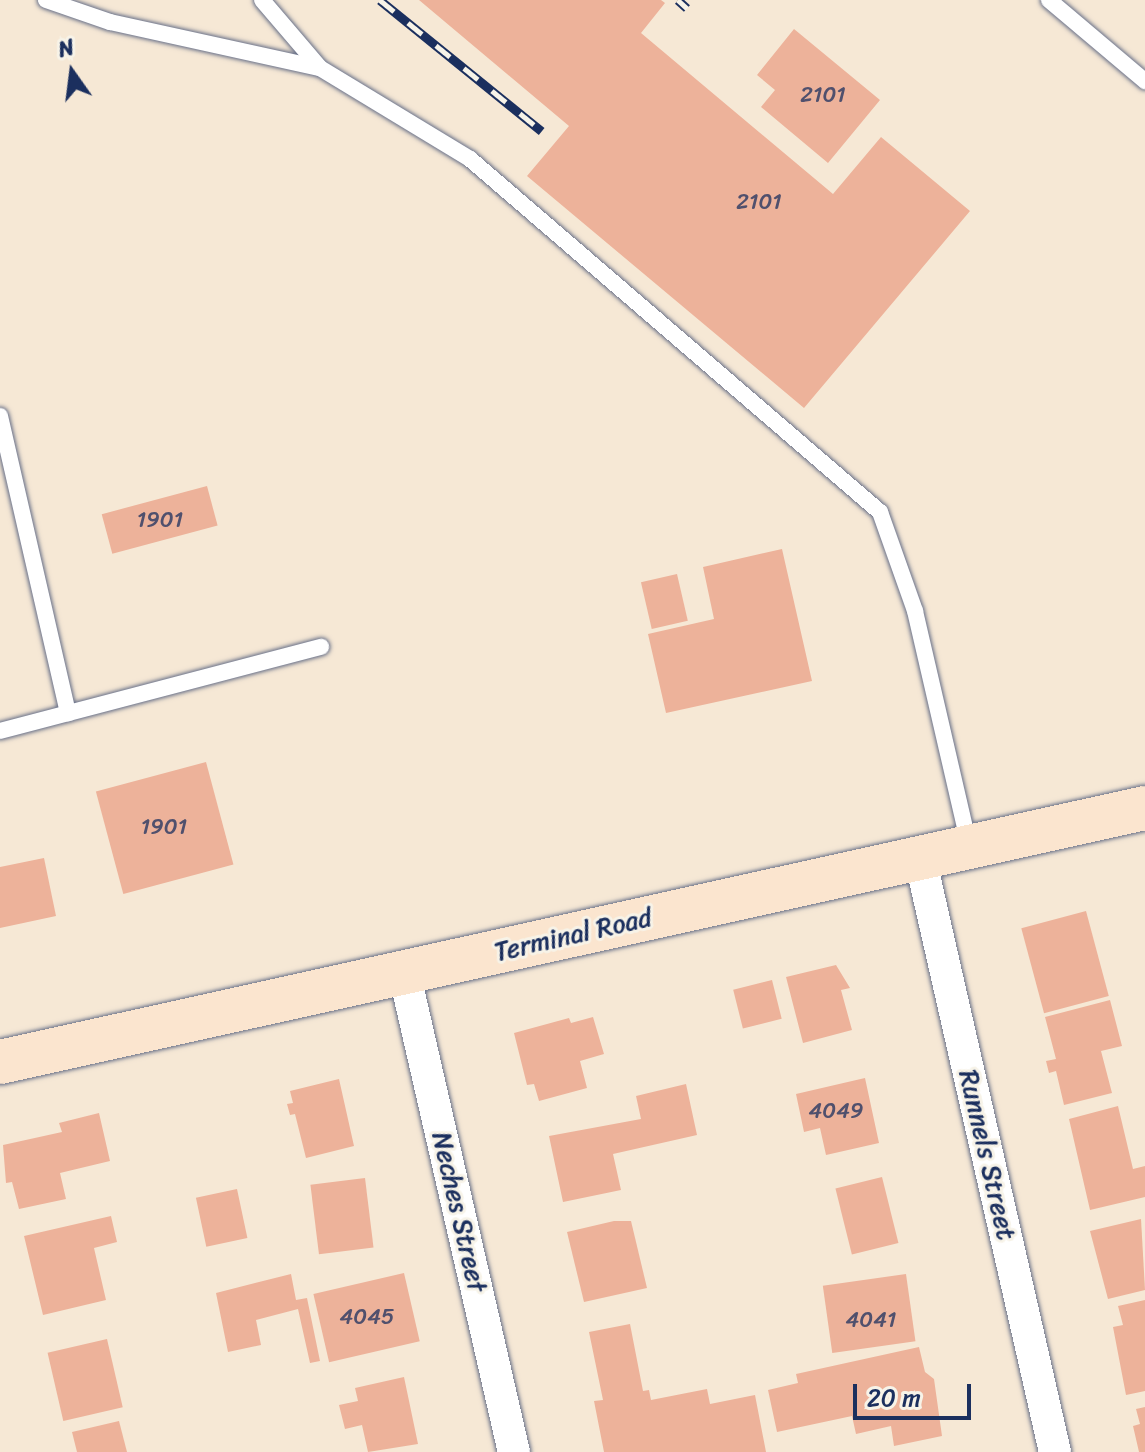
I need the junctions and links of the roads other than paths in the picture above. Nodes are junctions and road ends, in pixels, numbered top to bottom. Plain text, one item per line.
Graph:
1 (46, 0) edge
2 (262, 0) edge
3 (1049, 0) edge
4 (320, 68) junction
5 (1145, 81) edge
6 (0, 416) edge
7 (321, 647) dead end
8 (68, 713) junction
9 (0, 731) edge
10 (1145, 808) edge
11 (969, 847) junction
12 (920, 858) junction
13 (404, 972) junction
14 (0, 1062) edge
15 (514, 1452) edge
16 (1055, 1452) edge

1 - 4 lane
2 - 4 lane
3 - 5 lane
4 - 11 lane
6 - 8 lane
7 - 8 lane
8 - 9 lane
10 - 11 main road, Terminal Road
11 - 12 main road, Terminal Road
12 - 13 main road, Terminal Road
12 - 16 street, Runnels Street
13 - 14 main road, Terminal Road
13 - 15 street, Neches Street

